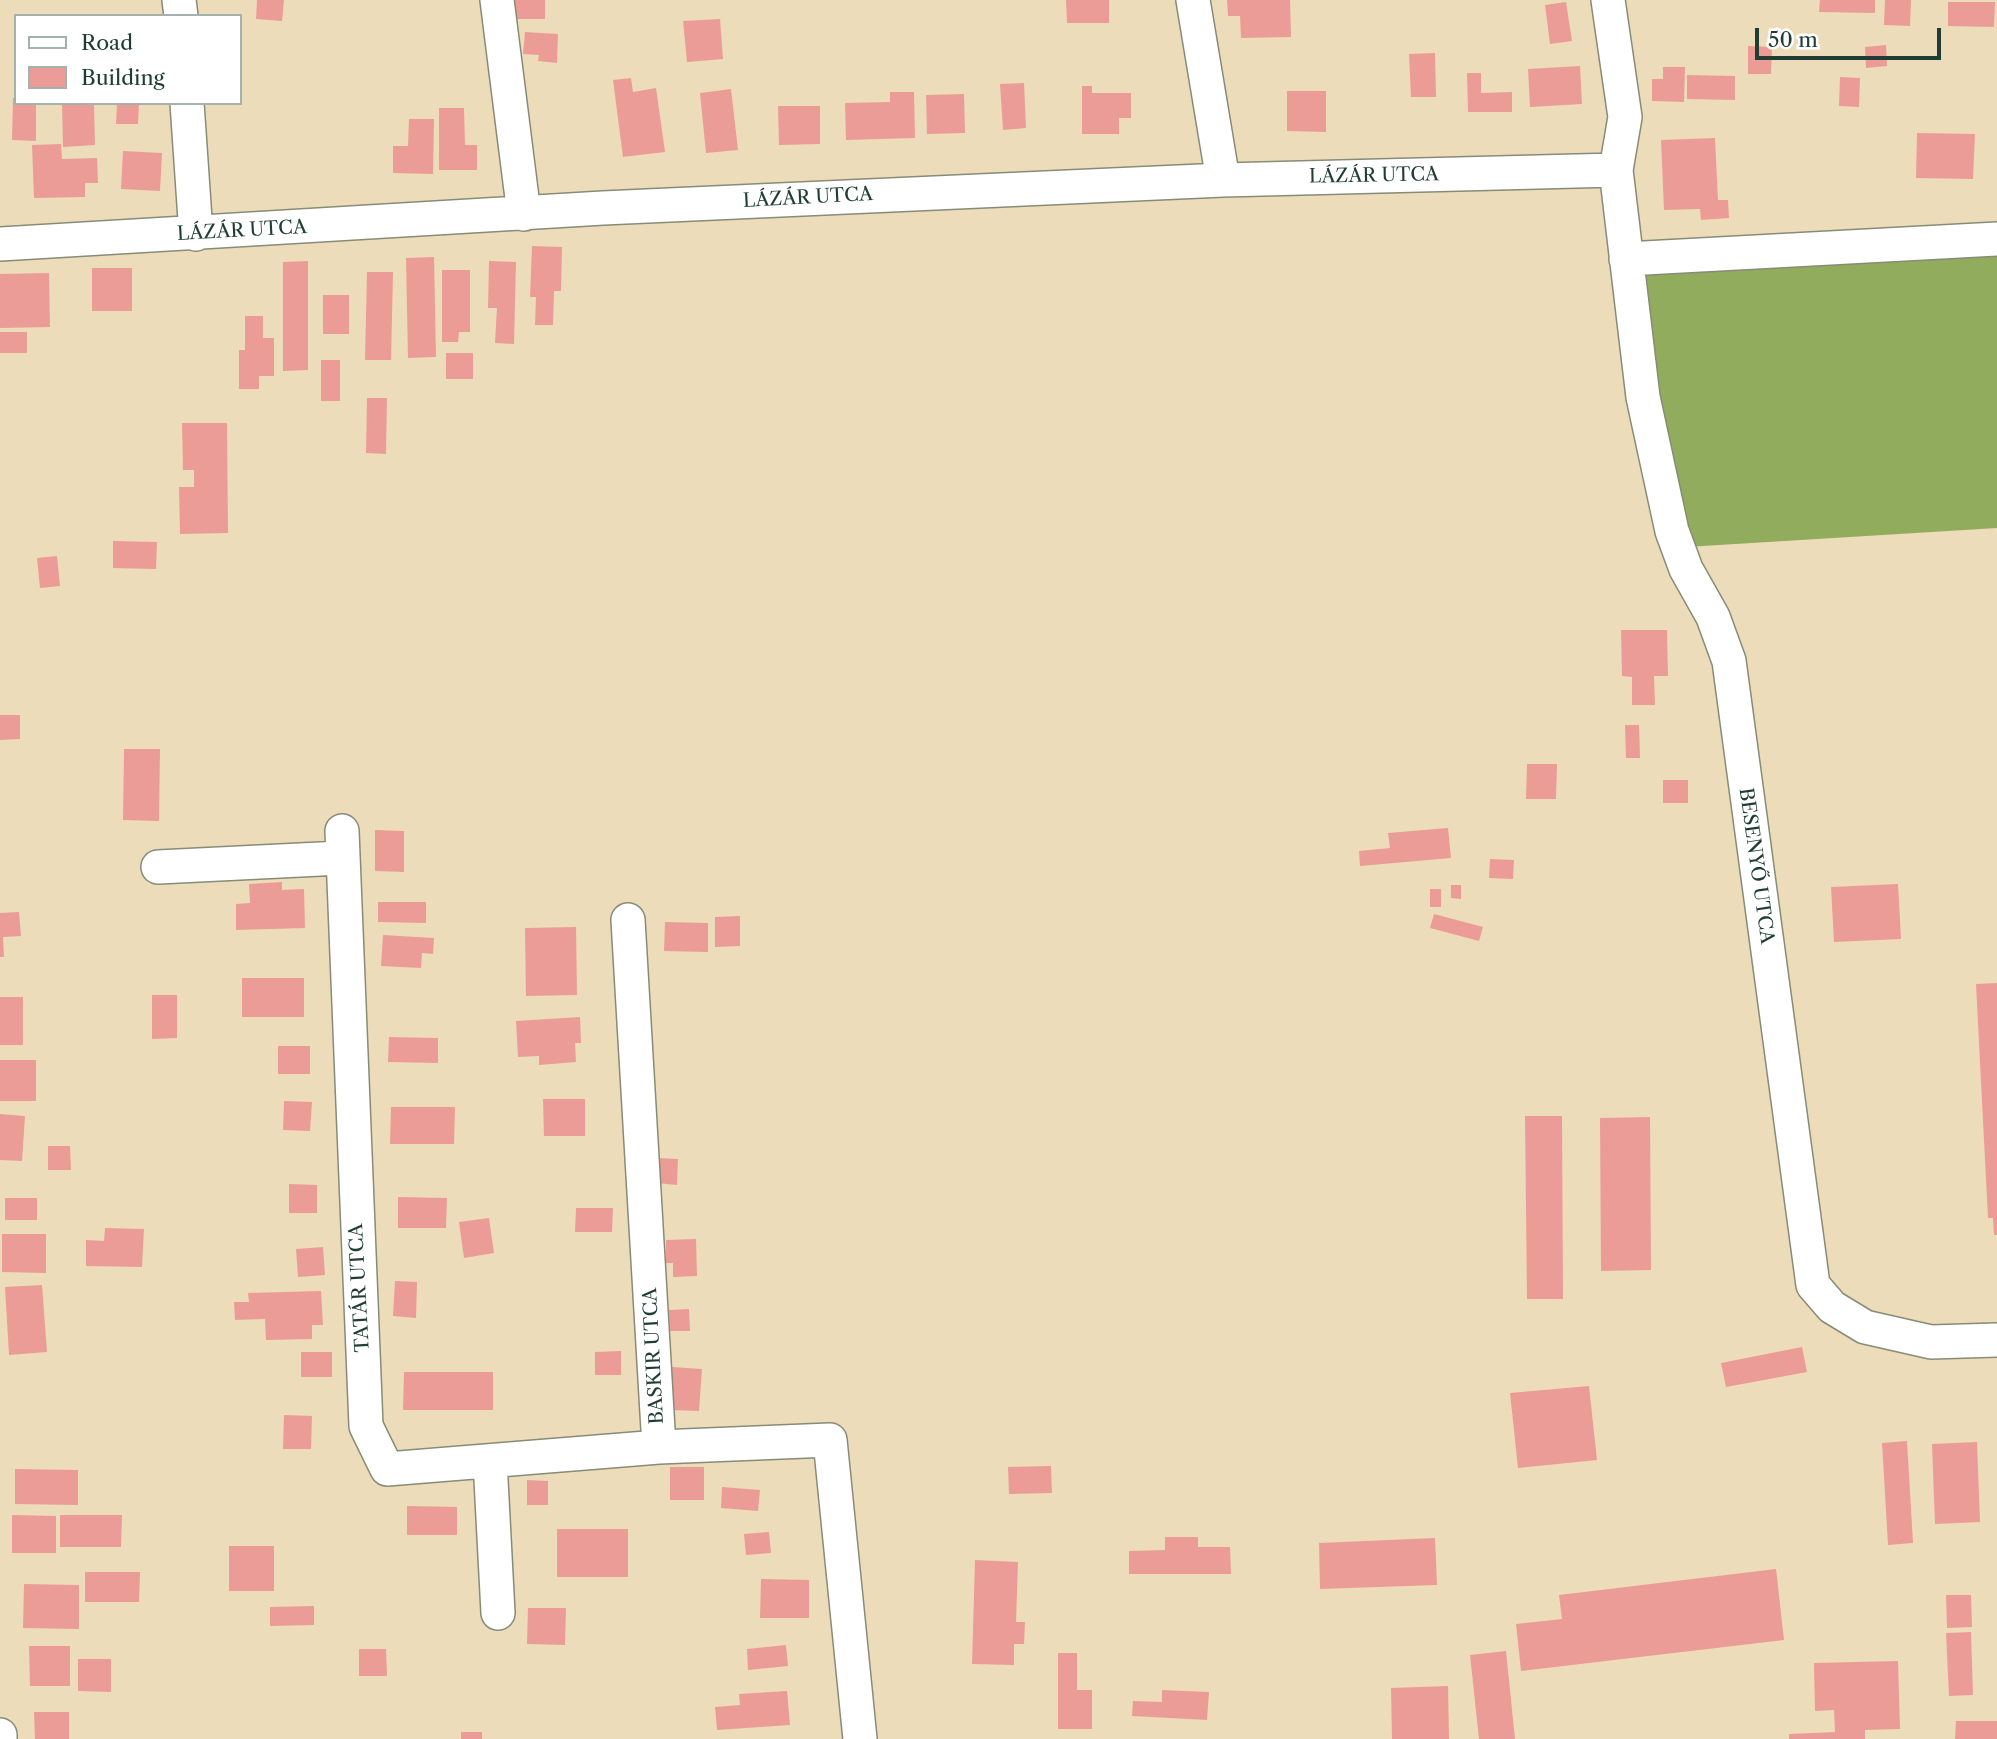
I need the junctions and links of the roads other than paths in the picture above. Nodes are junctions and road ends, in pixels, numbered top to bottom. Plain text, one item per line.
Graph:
1 (497, 0) edge
2 (1194, 0) edge
3 (1608, 0) edge
4 (187, 105) edge
5 (1616, 170) junction
6 (1223, 180) junction
7 (524, 214) junction
8 (196, 234) junction
9 (1997, 239) edge
10 (0, 244) edge
11 (1626, 259) junction
12 (158, 867) dead end
13 (628, 920) dead end
14 (1997, 1339) edge
15 (659, 1447) junction
16 (489, 1461) junction
17 (498, 1613) dead end
18 (860, 1739) edge

1 - 7 street
2 - 6 street
3 - 5 street, BESENYŐ UTCA
4 - 8 street
5 - 6 street, LÁZÁR UTCA
5 - 11 street, BESENYŐ UTCA
6 - 7 street, LÁZÁR UTCA
7 - 8 street, LÁZÁR UTCA
8 - 10 street, LÁZÁR UTCA
9 - 11 street
11 - 14 street, BESENYŐ UTCA
12 - 16 street, TATÁR UTCA
13 - 15 street, BASKIR UTCA
15 - 16 street, TATÁR UTCA
15 - 18 street, BASKIR UTCA
16 - 17 street

